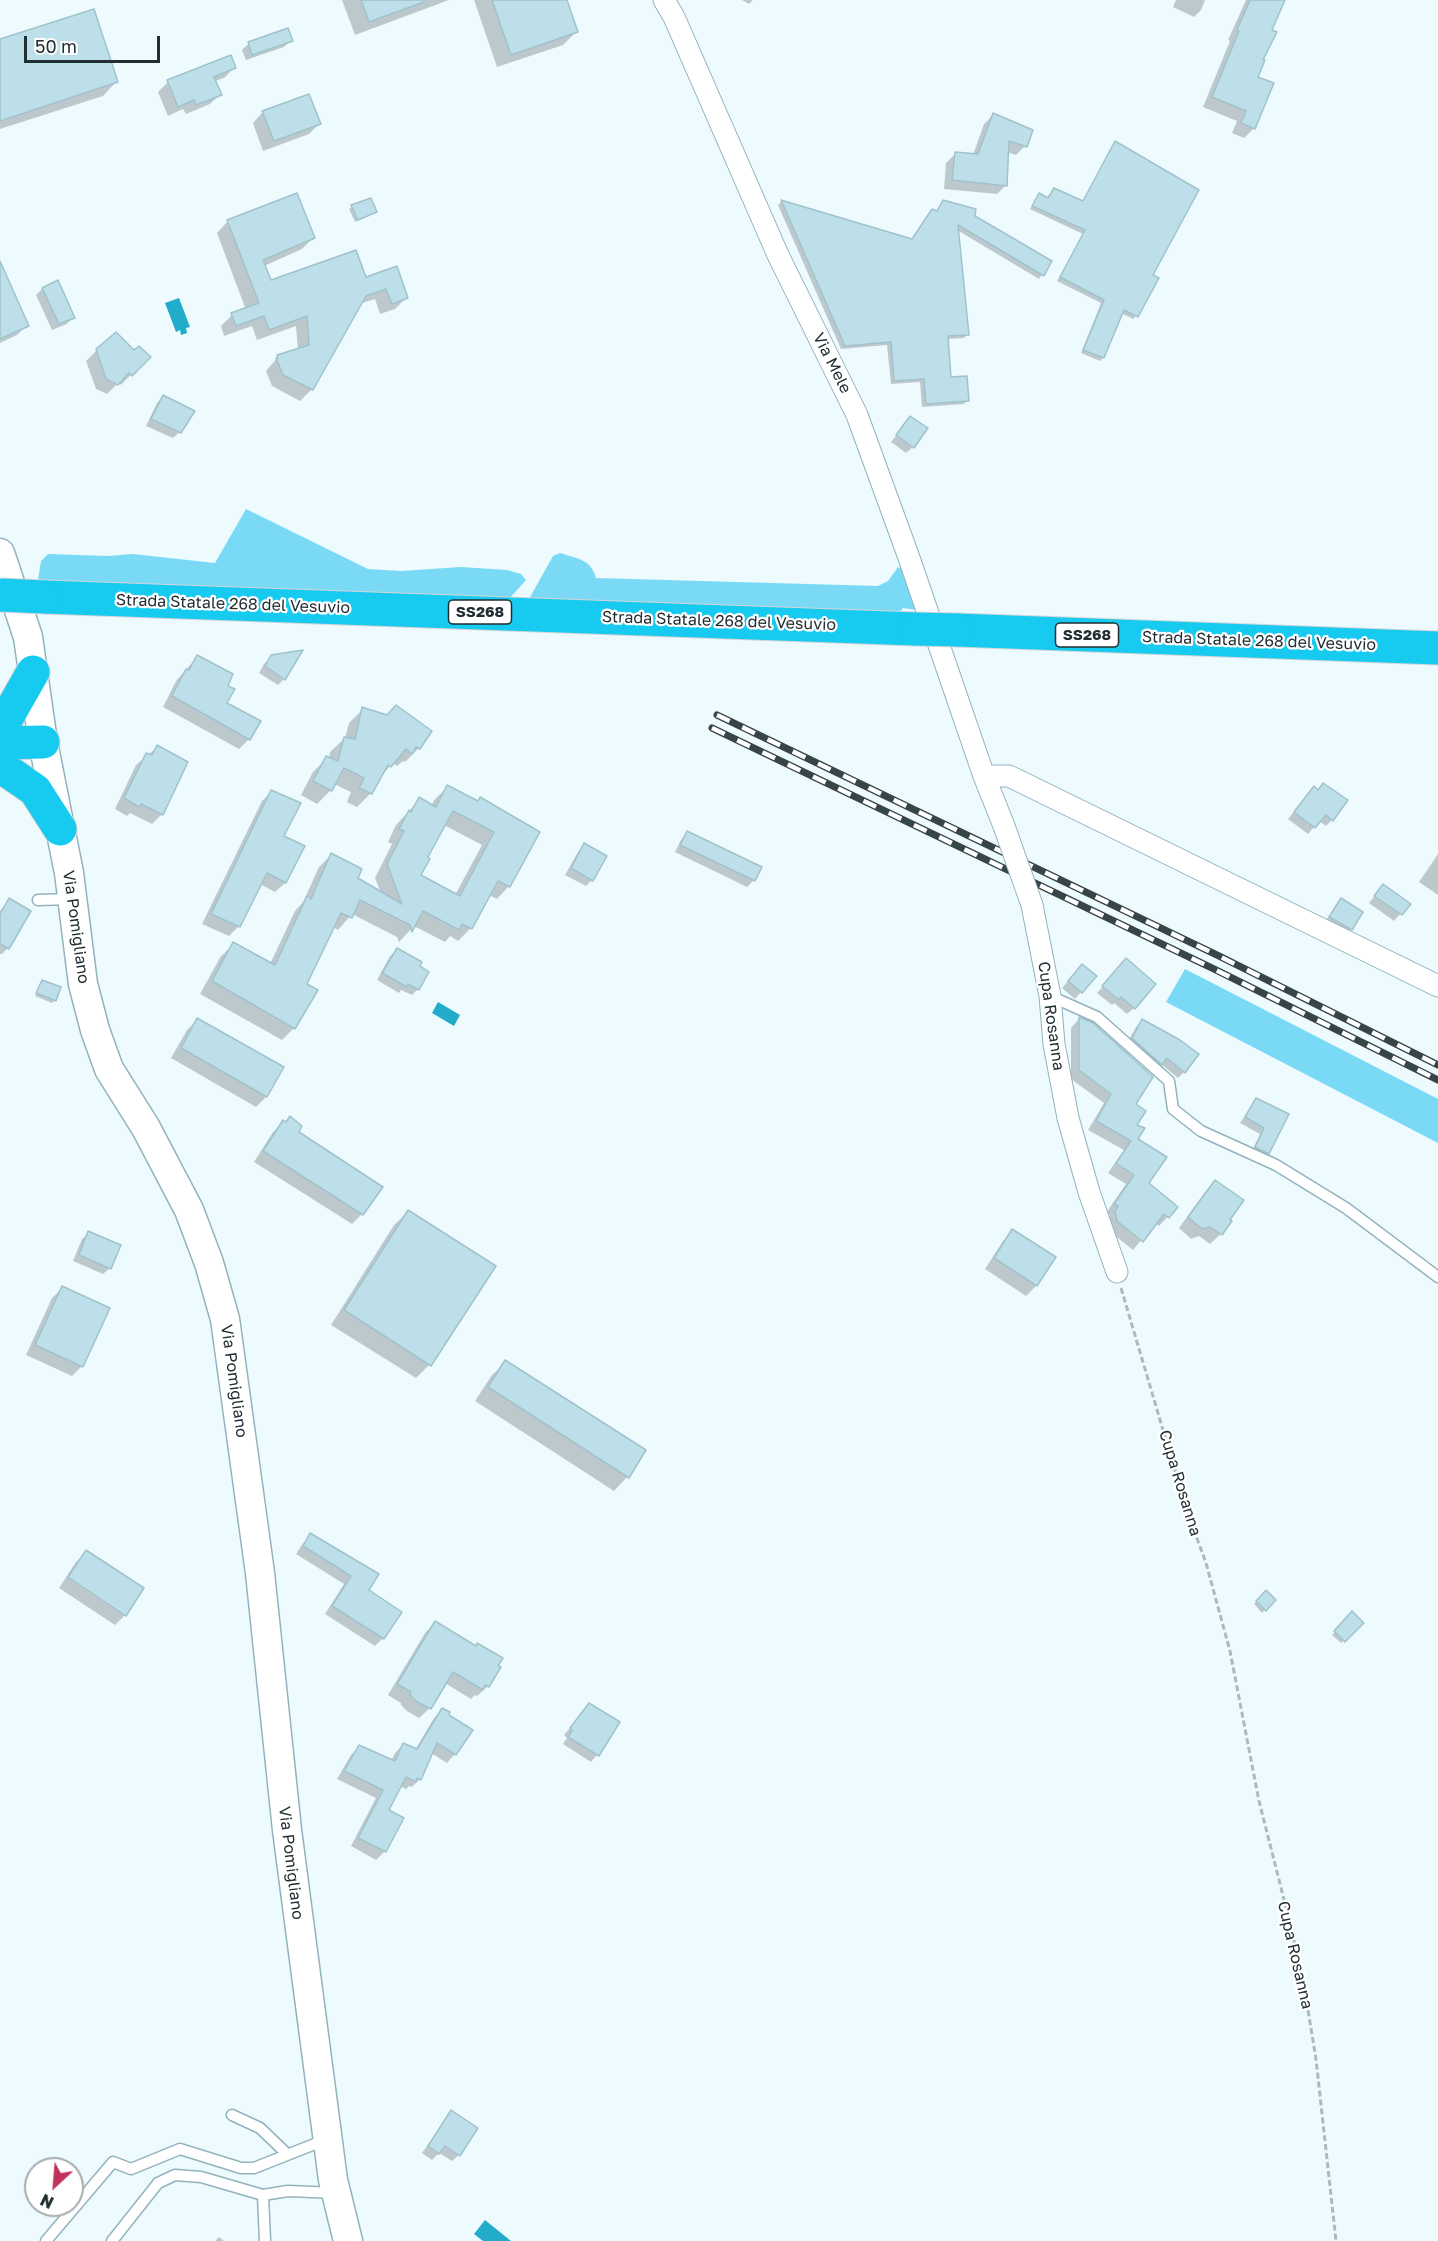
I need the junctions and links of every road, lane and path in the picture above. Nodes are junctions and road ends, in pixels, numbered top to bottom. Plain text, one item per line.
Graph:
1 (664, 0) edge
2 (0, 553) edge
3 (0, 595) edge
4 (1438, 648) edge
5 (33, 672) junction
6 (0, 725) edge
7 (972, 738) joint
8 (43, 742) junction
9 (0, 743) edge
10 (0, 766) edge
11 (984, 776) junction
12 (60, 829) junction
13 (72, 899) junction
14 (38, 900) dead end
15 (1438, 986) edge
16 (1050, 996) junction
17 (1117, 1272) joint
18 (1438, 1277) edge
19 (232, 2115) dead end
20 (328, 2139) junction
21 (287, 2154) junction
22 (336, 2193) junction
23 (263, 2195) junction
24 (46, 2241) edge
25 (112, 2241) edge
26 (265, 2241) edge
27 (348, 2241) edge
28 (1336, 2241) edge

1 - 7 street, Via Mele
2 - 5 street, Via Pomigliano
3 - 4 highway, Strada Statale 268 del Vesuvio / SS268, bridge
5 - 6 highway
5 - 8 street, Via Pomigliano
7 - 11 street, Cupa Rosanna
8 - 9 highway
8 - 12 street, Via Pomigliano
10 - 12 highway
11 - 15 street
11 - 16 street, Cupa Rosanna, bridge
12 - 13 street, Via Pomigliano
13 - 14 lane
13 - 20 street, Via Pomigliano
16 - 17 street, Cupa Rosanna
16 - 18 lane
17 - 28 path, Cupa Rosanna
19 - 21 lane
20 - 21 lane
20 - 22 street, Via Pomigliano
21 - 24 lane
22 - 23 lane
22 - 27 street, Via Pomigliano
23 - 25 lane
23 - 26 lane

